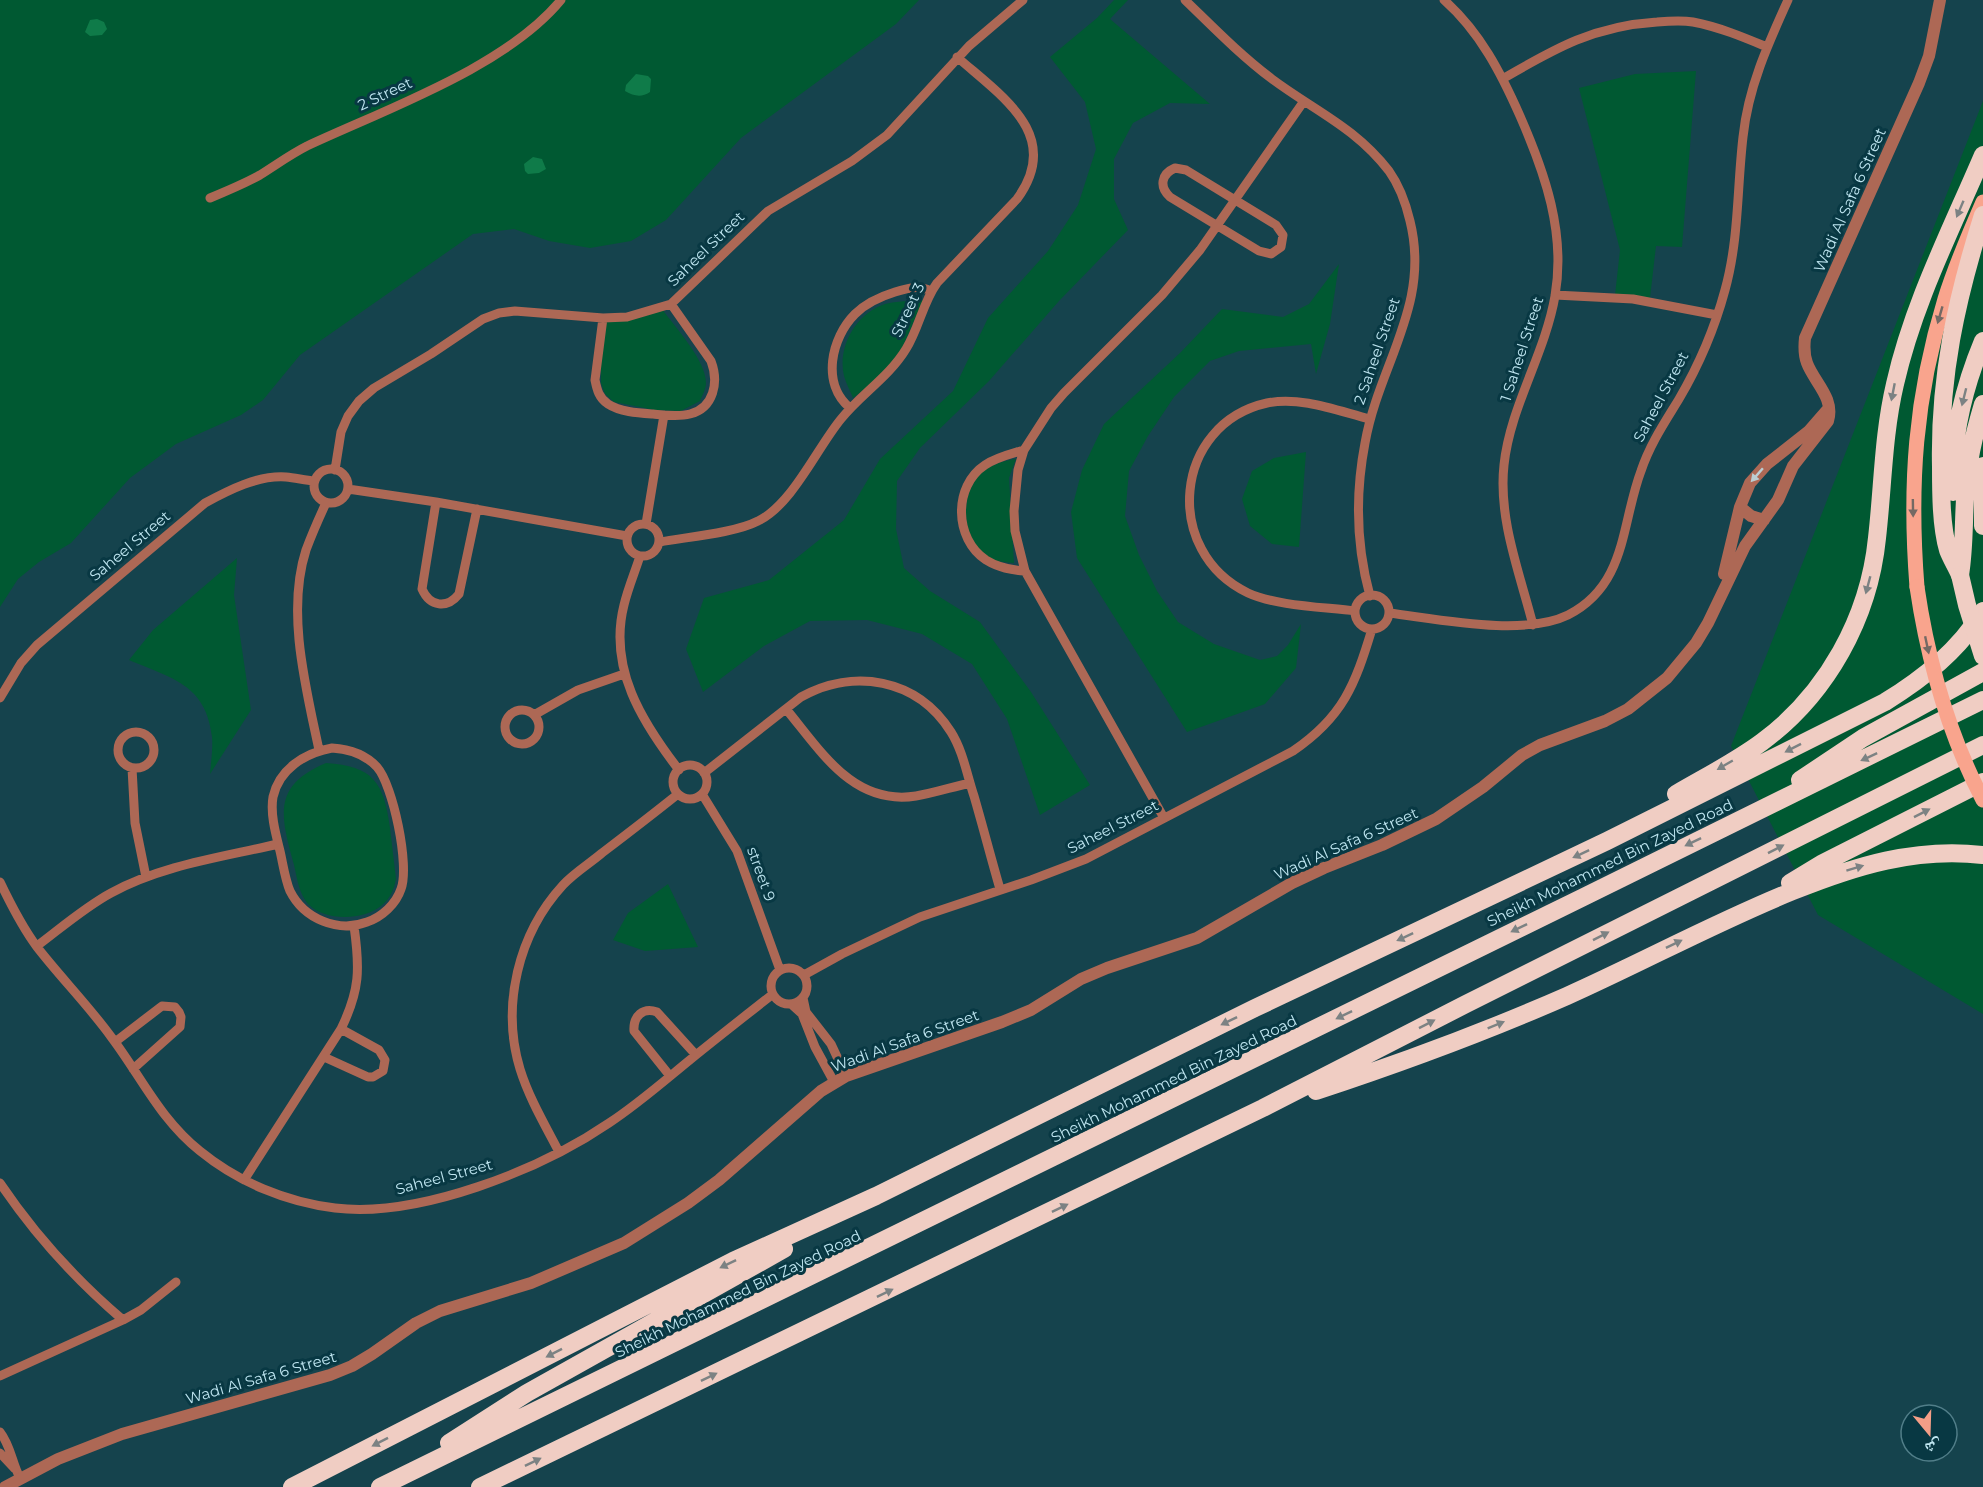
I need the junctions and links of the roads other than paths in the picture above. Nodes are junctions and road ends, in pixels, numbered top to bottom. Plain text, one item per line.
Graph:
1 (561, 0) edge
2 (1023, 0) edge
3 (1185, 0) edge
4 (1444, 0) edge
5 (1788, 0) edge
6 (1940, 0) edge
7 (1767, 47) junction
8 (957, 57) junction
9 (1504, 78) junction
10 (1304, 101) junction
11 (1983, 155) edge
12 (210, 198) dead end
13 (1235, 200) junction
14 (1983, 202) edge
15 (1983, 215) edge
16 (1218, 226) junction
17 (931, 291) junction
18 (1555, 295) junction
19 (671, 304) junction
20 (1717, 315) junction
21 (603, 318) junction
22 (1983, 341) edge
23 (1983, 404) edge
24 (1830, 407) junction
25 (850, 408) junction
26 (664, 415) junction
27 (1370, 419) junction
28 (1024, 450) junction
29 (1779, 456) junction
30 (1793, 465) junction
31 (1983, 466) edge
32 (335, 470) junction
33 (314, 481) junction
34 (348, 489) junction
35 (436, 502) junction
36 (326, 503) junction
37 (1740, 507) junction
38 (477, 508) junction
39 (1982, 516) edge
40 (1954, 519) junction
41 (1764, 520) junction
42 (646, 524) junction
43 (1983, 526) edge
44 (627, 536) junction
45 (660, 542) junction
46 (640, 556) junction
47 (1025, 571) junction
48 (1370, 596) junction
49 (1717, 602) junction
50 (1355, 611) junction
51 (1983, 611) edge
52 (1389, 613) junction
53 (1533, 625) junction
54 (1372, 629) junction
55 (1983, 656) edge
56 (1983, 672) edge
57 (624, 674) junction
58 (0, 698) edge
59 (1983, 700) edge
60 (786, 709) junction
61 (534, 715) dead end
62 (1983, 745) edge
63 (320, 750) junction
64 (132, 768) junction
65 (679, 770) junction
66 (704, 773) junction
67 (1983, 782) edge
68 (970, 783) junction
69 (678, 794) junction
70 (702, 794) junction
71 (1983, 800) edge
72 (1754, 812) junction
73 (1164, 818) junction
74 (1607, 841) junction
75 (278, 844) junction
76 (1983, 855) edge
77 (146, 877) junction
78 (0, 883) edge
79 (1000, 890) junction
80 (1742, 911) junction
81 (354, 926) junction
82 (37, 946) junction
83 (780, 970) junction
84 (804, 975) junction
85 (773, 994) junction
86 (803, 998) junction
87 (791, 1004) junction
88 (810, 1024) junction
89 (341, 1029) junction
90 (115, 1042) junction
91 (696, 1055) junction
92 (324, 1057) junction
93 (839, 1061) junction
94 (826, 1067) junction
95 (133, 1069) junction
96 (670, 1076) junction
97 (840, 1079) junction
98 (1263, 1108) junction
99 (559, 1152) junction
100 (244, 1180) junction
101 (0, 1183) edge
102 (876, 1196) junction
103 (176, 1282) dead end
104 (123, 1320) junction
105 (0, 1376) edge
106 (0, 1432) edge
107 (5, 1455) edge
108 (17, 1474) junction
109 (5, 1487) edge
110 (292, 1487) edge
111 (380, 1487) edge
112 (480, 1487) edge

1 - 12 street, 2 Street
2 - 8 street, Saheel Street
3 - 10 street, 2 Saheel Street
4 - 9 street, 1 Saheel Street
5 - 7 street, Saheel Street
6 - 24 street, Wadi Al Safa 6 Street
7 - 9 street
7 - 20 street, Saheel Street
8 - 17 street, Street 3
8 - 19 street, Saheel Street
9 - 18 street, 1 Saheel Street
10 - 13 street
10 - 27 street, 2 Saheel Street
11 -> 74 highway
13 - 16 street
13 - 16 street
13 - 16 street
14 -> 71 main road, bridge
15 - 40 highway
16 - 28 street
17 - 25 street, Street 3
17 - 25 street
18 - 20 street
18 - 53 street, 1 Saheel Street
19 - 21 street, Saheel Street
19 - 26 street
20 - 53 street, Saheel Street
21 - 26 street
21 - 32 street, Saheel Street
22 -> 40 highway
23 - 40 highway
24 - 29 street, Wadi Al Safa 6 Street
24 - 30 street, Wadi Al Safa 6 Street
25 - 45 street, Street 3
26 - 42 street
27 - 48 street, 2 Saheel Street
27 - 50 street
28 - 47 street
28 - 47 street
29 - 30 street
29 -> 37 street, Wadi Al Safa 6 Street
30 - 41 street, Wadi Al Safa 6 Street
31 - 39 highway
32 - 33 street
32 - 34 street
33 - 36 street
33 - 58 street, Saheel Street
34 - 35 street
34 - 36 street
35 - 38 street
35 - 38 street
36 - 63 street
37 - 41 street
37 - 49 street, Wadi Al Safa 6 Street
38 - 44 street
39 - 43 highway
40 - 55 highway, bridge
41 - 49 street, Wadi Al Safa 6 Street
42 - 44 street
42 - 45 street
44 - 46 street
45 - 46 street
46 - 57 street
47 - 73 street
48 - 50 street
48 - 52 street
49 - 97 street, Wadi Al Safa 6 Street
50 - 54 street
51 -> 74 highway
52 - 53 street, Saheel Street
52 - 54 street
54 - 73 street, Saheel Street
56 - 72 highway
57 - 61 street
57 - 65 street
59 -> 72 highway, Sheikh Mohammed Bin Zayed Road
60 - 66 street
60 - 68 street
60 - 68 street
98 -> 62 highway
63 - 75 street
63 - 81 street
64 - 64 street
64 - 77 street
65 - 66 street
65 - 69 street
66 - 70 street
80 -> 67 highway
68 - 79 street
69 - 70 street
69 - 99 street
70 - 83 street, street 9
72 -> 111 highway, Sheikh Mohammed Bin Zayed Road
73 - 79 street, Saheel Street
74 -> 102 highway
75 - 77 street
75 - 81 street
80 -> 76 highway
77 - 82 street
78 - 82 street, Saheel Street
79 - 84 street, Saheel Street
98 -> 80 highway
81 - 89 street
82 - 90 street, Saheel Street
83 - 84 street
83 - 85 street
84 - 86 street
85 - 87 street
85 - 91 street, Saheel Street
86 - 87 street
86 - 88 street
87 - 88 street
88 - 93 street
88 - 94 street
89 - 92 street
89 - 92 street
90 - 95 street, Saheel Street
90 - 95 street
91 - 96 street, Saheel Street
91 - 96 street
92 - 100 street
93 - 94 street
93 - 97 street
94 - 97 street
95 - 100 street, Saheel Street
96 - 99 street, Saheel Street
97 - 108 street, Wadi Al Safa 6 Street
112 -> 98 highway
99 - 100 street, Saheel Street
101 - 104 street
102 -> 110 highway
102 - 111 highway
103 - 104 street
104 - 105 street
106 - 107 street
107 - 108 street
108 - 109 street, Wadi Al Safa 6 Street

